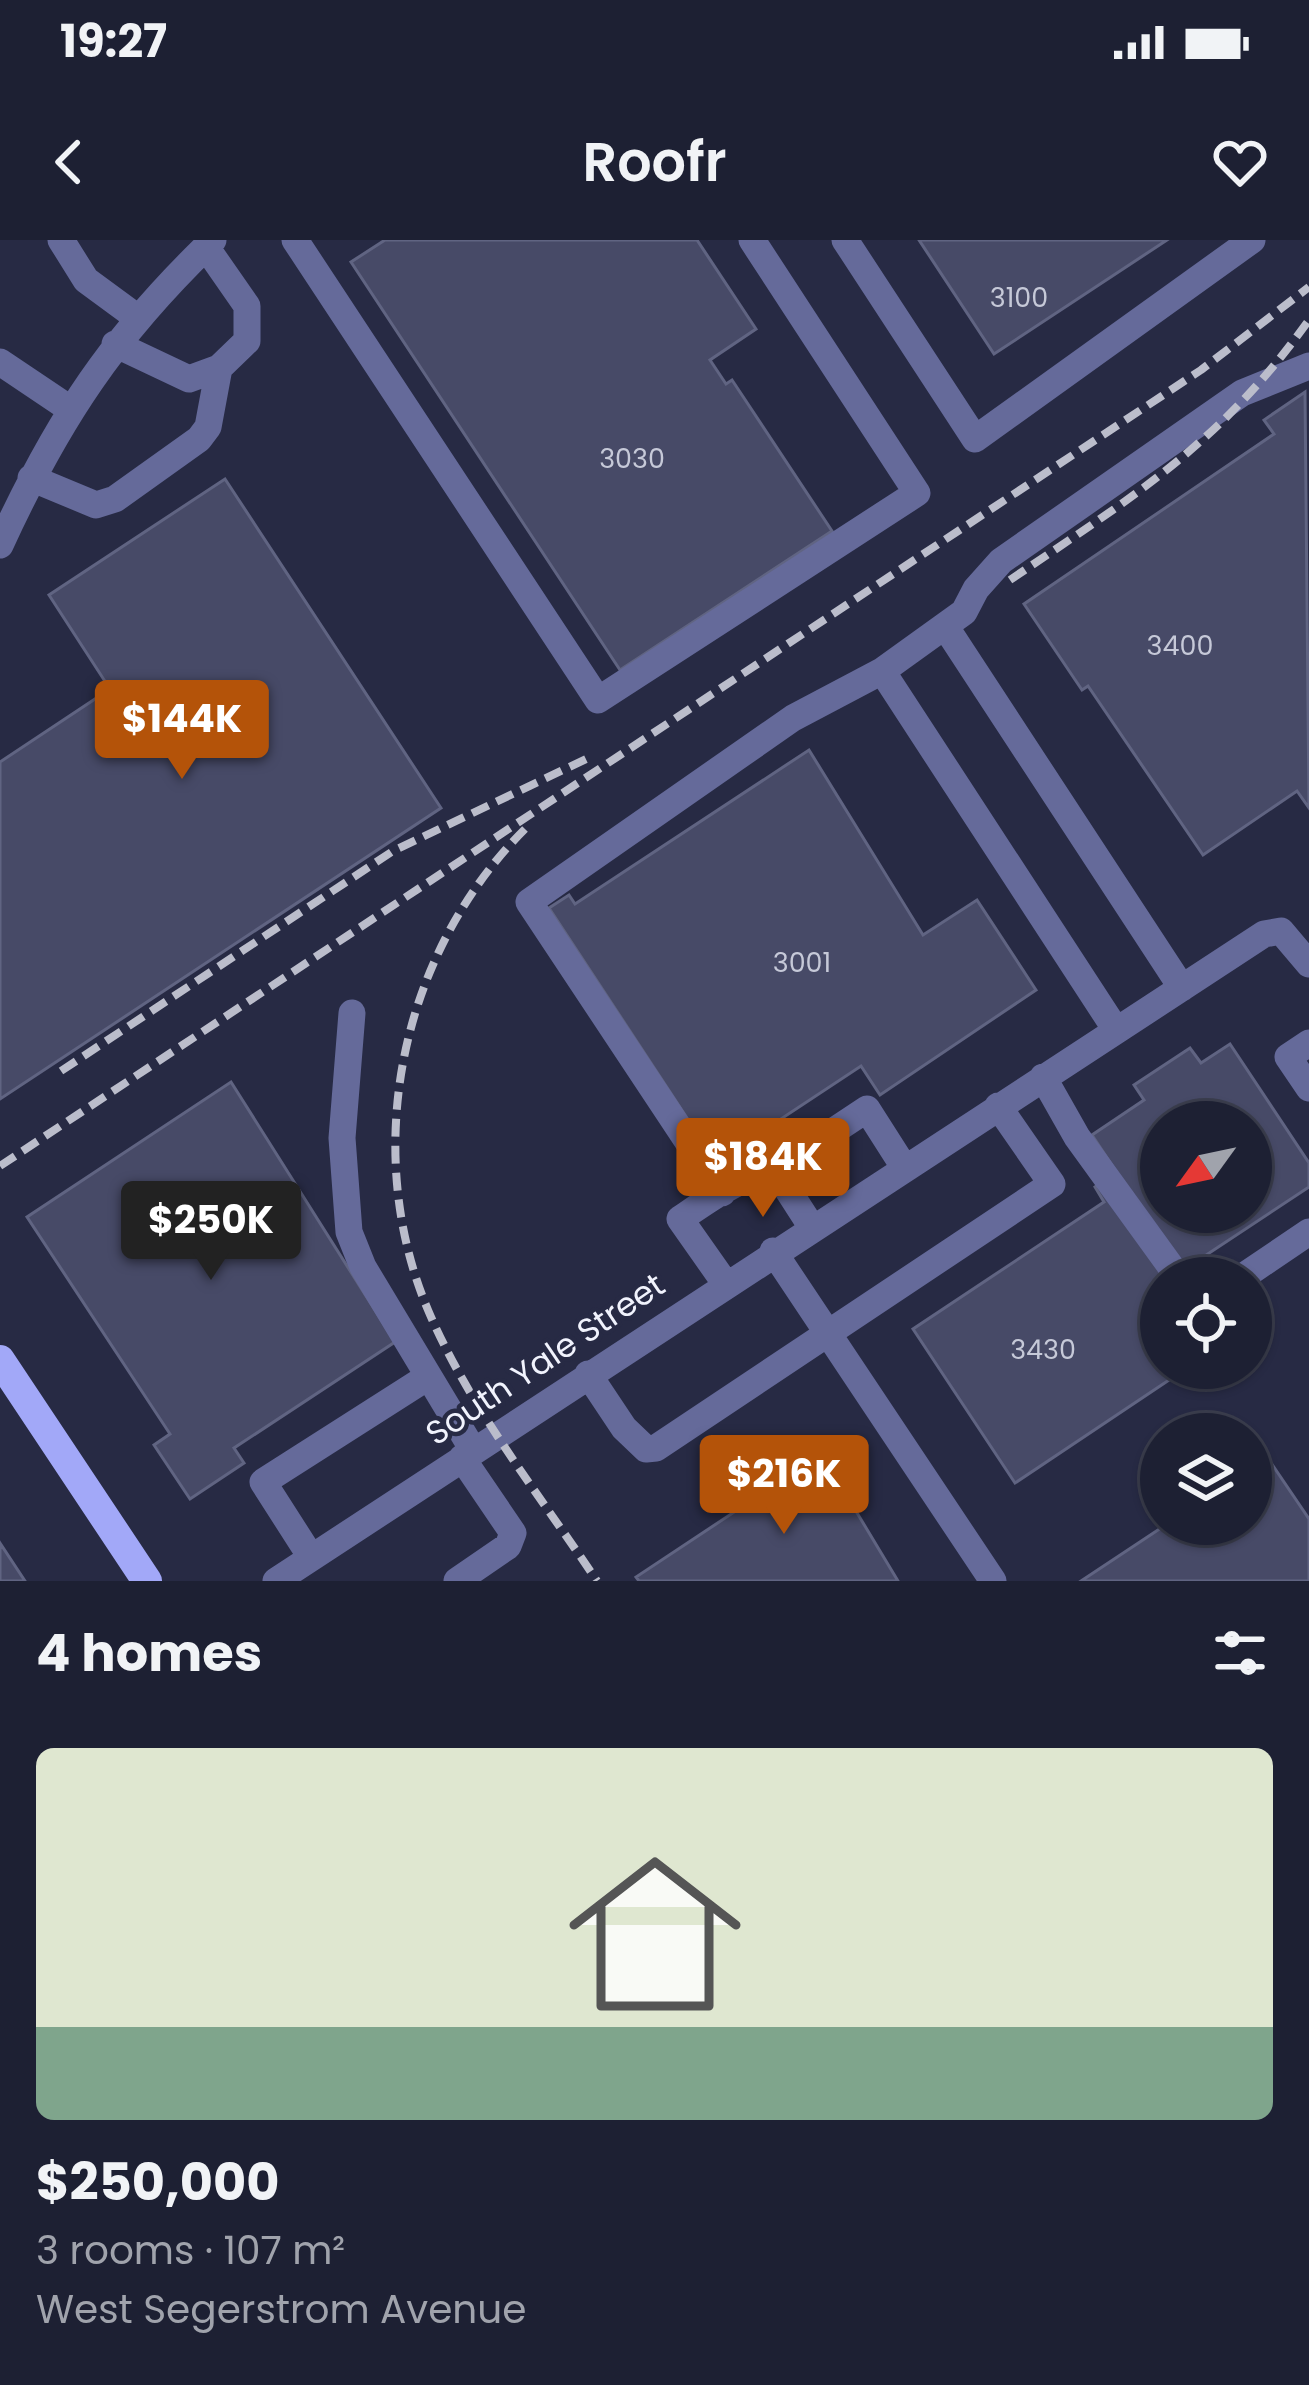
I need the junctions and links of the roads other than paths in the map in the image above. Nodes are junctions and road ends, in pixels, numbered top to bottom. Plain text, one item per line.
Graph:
1 (61, 240) edge
2 (295, 240) edge
3 (752, 240) edge
4 (845, 240) edge
5 (1252, 240) edge
6 (209, 243) edge
7 (135, 316) junction
8 (116, 344) junction
9 (0, 362) edge
10 (1309, 366) edge
11 (218, 368) junction
12 (70, 410) junction
13 (31, 478) junction
14 (0, 545) edge
15 (945, 626) junction
16 (882, 671) junction
17 (1309, 964) edge
18 (1181, 988) junction
19 (352, 1012) dead end
20 (1116, 1030) junction
21 (1299, 1050) edge
22 (1043, 1077) junction
23 (1309, 1088) edge
24 (998, 1106) junction
25 (904, 1167) junction
26 (775, 1170) junction
27 (722, 1193) junction
28 (811, 1226) junction
29 (1309, 1232) edge
30 (773, 1251) junction
31 (1164, 1257) edge
32 (1272, 1257) edge
33 (725, 1283) junction
34 (830, 1336) junction
35 (0, 1360) edge
36 (588, 1374) junction
37 (426, 1378) junction
38 (467, 1454) junction
39 (311, 1557) junction
40 (984, 1578) edge
41 (147, 1581) edge
42 (276, 1581) edge
43 (457, 1581) edge

1 - 7 street
2 - 3 street
4 - 5 street
6 - 7 street
6 - 11 street
7 - 8 street
8 - 11 street
8 - 12 street
9 - 12 street
10 - 15 street
11 - 13 street
12 - 13 street
13 - 14 street
15 - 16 street
15 - 18 street
16 - 20 street
16 - 27 street
17 - 18 street, South Yale Street
18 - 20 street, South Yale Street
19 - 37 street
20 - 22 street, South Yale Street
21 - 23 street
22 - 24 street, South Yale Street
22 - 31 street
24 - 25 street, South Yale Street
24 - 34 street
25 - 26 street
25 - 28 street, South Yale Street
26 - 27 street
26 - 28 street
27 - 33 street
28 - 30 street, South Yale Street
29 - 32 street
30 - 33 street, South Yale Street
30 - 34 street
33 - 36 street, South Yale Street
34 - 36 street
34 - 40 street
35 - 41 main road
36 - 38 street, South Yale Street
37 - 38 street
37 - 39 street
38 - 39 street, South Yale Street
38 - 43 street
39 - 42 street, South Yale Street

